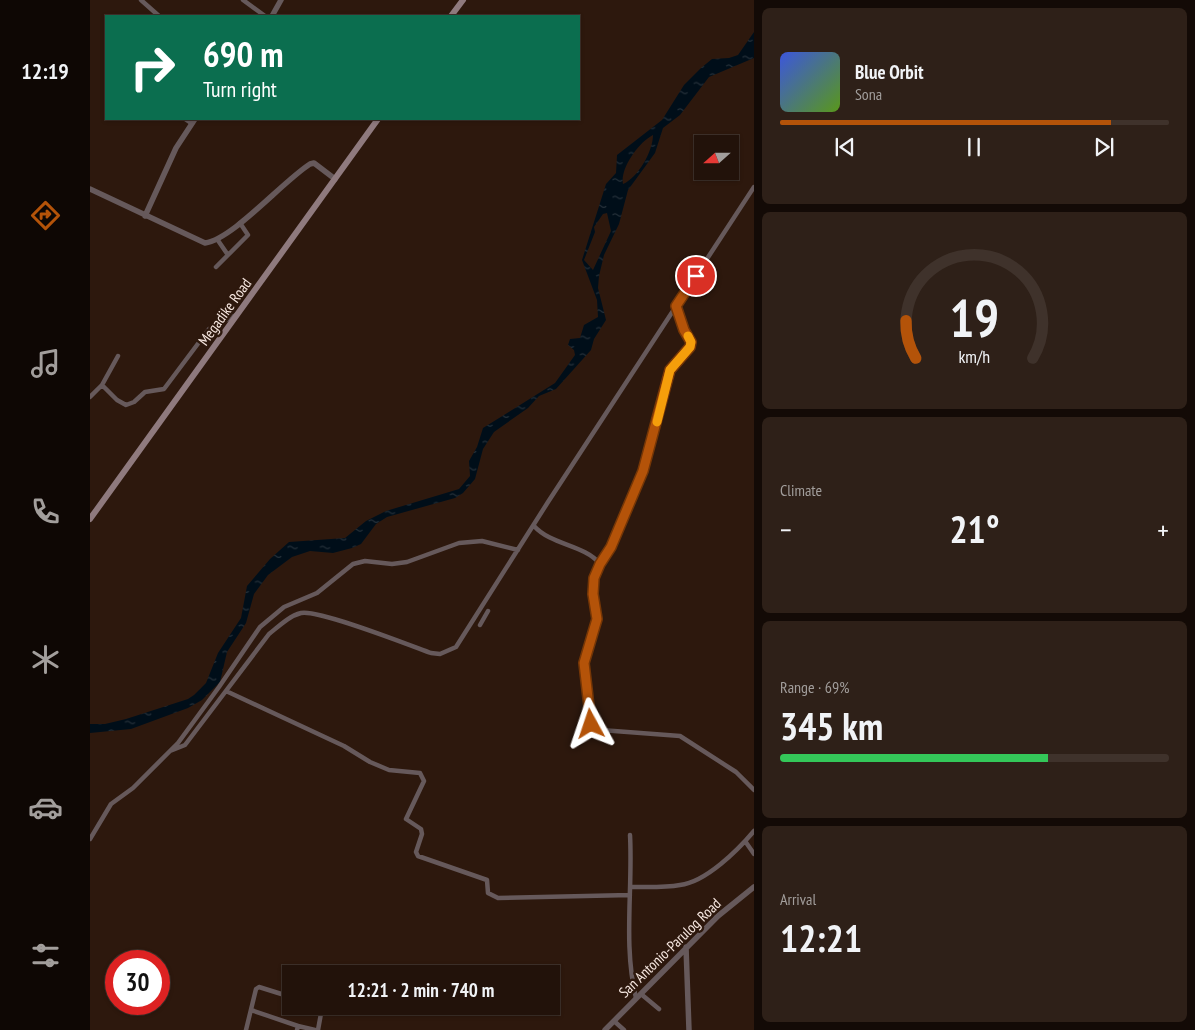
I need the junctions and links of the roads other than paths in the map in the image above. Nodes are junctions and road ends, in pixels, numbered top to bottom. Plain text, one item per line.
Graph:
1 (141, 0) edge
2 (243, 0) edge
3 (282, 0) edge
4 (463, 0) edge
5 (158, 15) edge
6 (264, 15) edge
7 (273, 15) edge
8 (452, 15) edge
9 (377, 120) edge
10 (193, 121) edge
11 (335, 179) junction
12 (754, 188) edge
13 (90, 189) edge
14 (145, 216) junction
15 (240, 223) junction
16 (217, 239) junction
17 (228, 255) junction
18 (216, 267) dead end
19 (676, 306) junction
20 (237, 314) junction
21 (118, 356) dead end
22 (102, 385) junction
23 (90, 397) edge
24 (90, 519) edge
25 (534, 526) junction
26 (518, 550) junction
27 (600, 564) junction
28 (488, 611) dead end
29 (480, 625) dead end
30 (226, 691) junction
31 (170, 751) junction
32 (754, 790) edge
33 (754, 831) edge
34 (630, 835) dead end
35 (90, 839) edge
36 (745, 842) junction
37 (754, 854) edge
38 (630, 887) junction
39 (754, 887) edge
40 (630, 895) junction
41 (686, 947) junction
42 (282, 994) edge
43 (638, 996) junction
44 (659, 1009) dead end
45 (251, 1010) junction
46 (320, 1015) edge
47 (614, 1021) junction
48 (297, 1028) edge
49 (246, 1030) edge
50 (316, 1030) edge
51 (604, 1030) edge
52 (624, 1030) edge
53 (689, 1030) edge

1 - 5 street
2 - 6 street
3 - 7 street
4 - 8 main road
9 - 11 main road, Megadike Road
10 - 14 street
11 - 15 street
11 - 20 main road, Megadike Road
12 - 19 street
13 - 14 street
14 - 16 street
15 - 16 street
15 - 17 street
16 - 17 street
17 - 18 street
19 - 25 street
19 - 27 street
20 - 22 street
20 - 24 main road, Megadike Road
21 - 22 street
22 - 23 street
25 - 26 street
25 - 27 street
26 - 30 street
26 - 31 street
27 - 32 street
28 - 29 street
30 - 31 street
30 - 40 street
31 - 35 street
33 - 36 street
34 - 38 street
36 - 37 street
36 - 38 street
38 - 40 street
39 - 41 street, San Antonio-Parulog Road
40 - 43 street
41 - 43 street, San Antonio-Parulog Road
41 - 53 street
42 - 45 street
43 - 44 street
43 - 47 street, San Antonio-Parulog Road
45 - 48 street
45 - 49 street
46 - 50 street
47 - 51 street, San Antonio-Parulog Road
47 - 52 street
48 - 50 street

